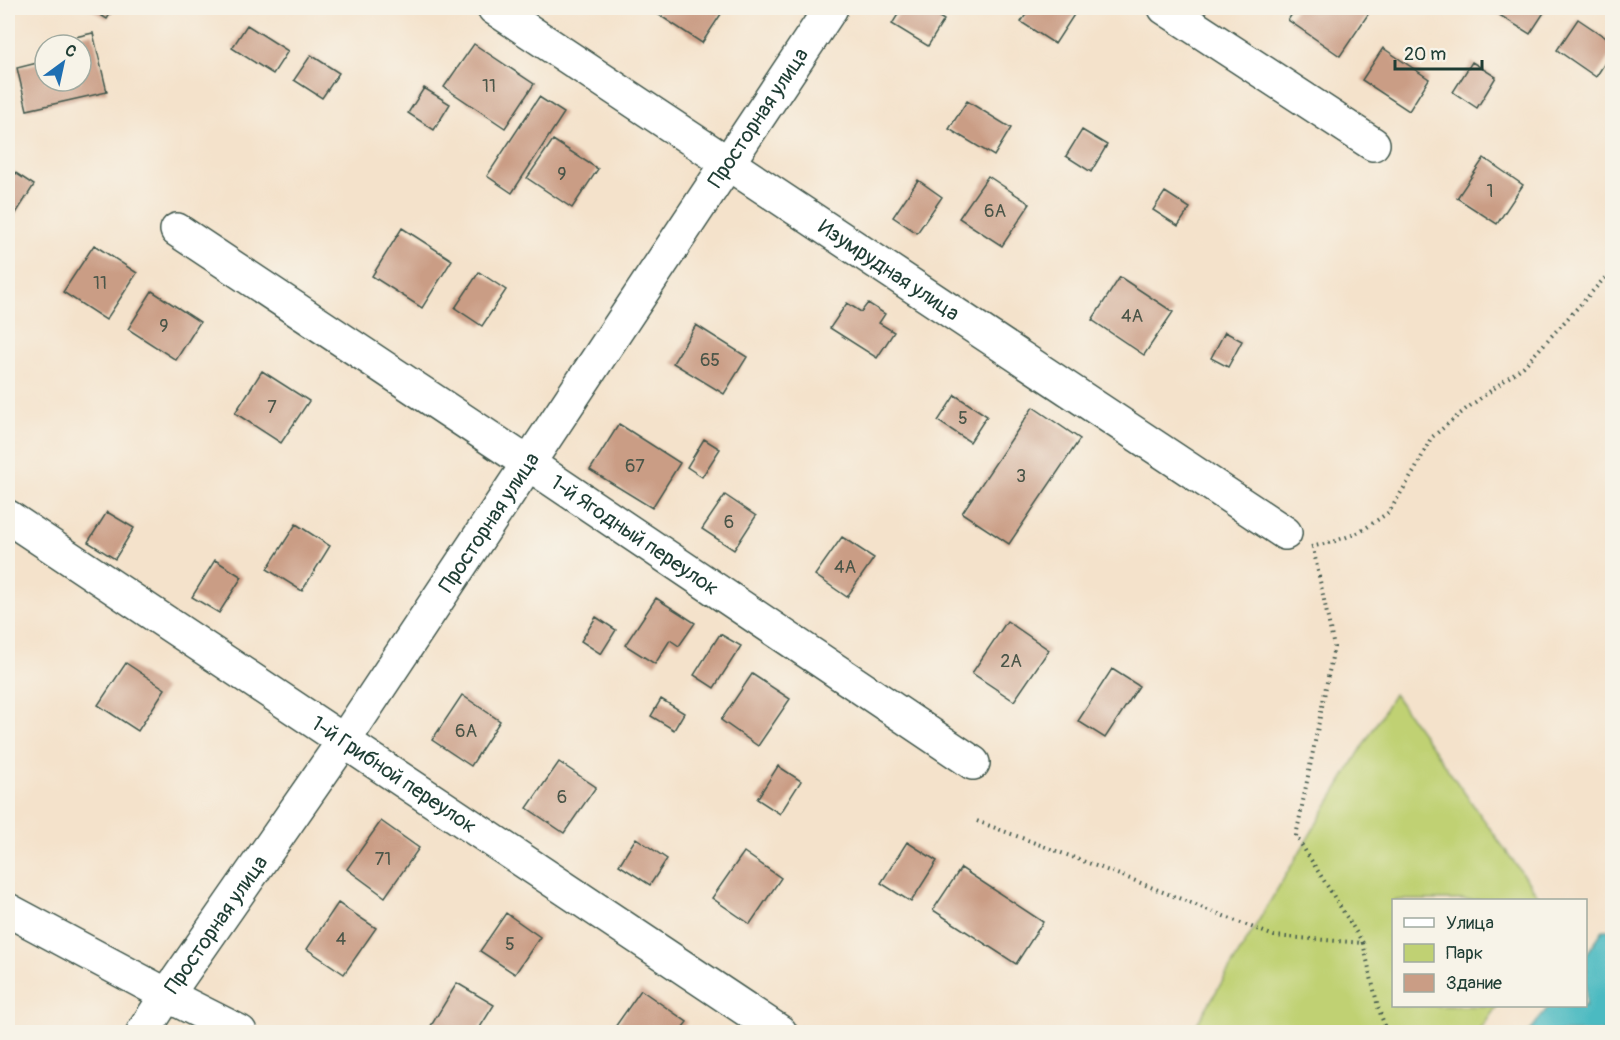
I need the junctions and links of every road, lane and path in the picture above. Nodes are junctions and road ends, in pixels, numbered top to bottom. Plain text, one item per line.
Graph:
1 (494, 8) edge
2 (831, 8) edge
3 (1164, 8) edge
4 (1372, 144) dead end
5 (728, 164) junction
6 (177, 230) dead end
7 (1612, 270) edge
8 (529, 464) junction
9 (8, 517) edge
10 (1299, 540) junction
11 (343, 742) junction
12 (973, 763) dead end
13 (977, 821) dead end
14 (8, 910) edge
15 (1363, 944) junction
16 (167, 995) junction
17 (143, 1032) edge
18 (240, 1032) edge
19 (780, 1032) edge
20 (1387, 1032) edge

1 - 5 street, Изумрудная улица
2 - 5 street, Просторная улица
3 - 4 street
5 - 8 street, Просторная улица
5 - 10 street, Изумрудная улица
6 - 8 street, 1-й Ягодный переулок
7 - 10 path
8 - 11 street, Просторная улица
8 - 12 street, 1-й Ягодный переулок
9 - 11 street, 1-й Грибной переулок
10 - 15 path
11 - 16 street, Просторная улица
11 - 19 street, 1-й Грибной переулок
13 - 15 path
14 - 16 street
15 - 20 path
16 - 17 street, Просторная улица
16 - 18 street

